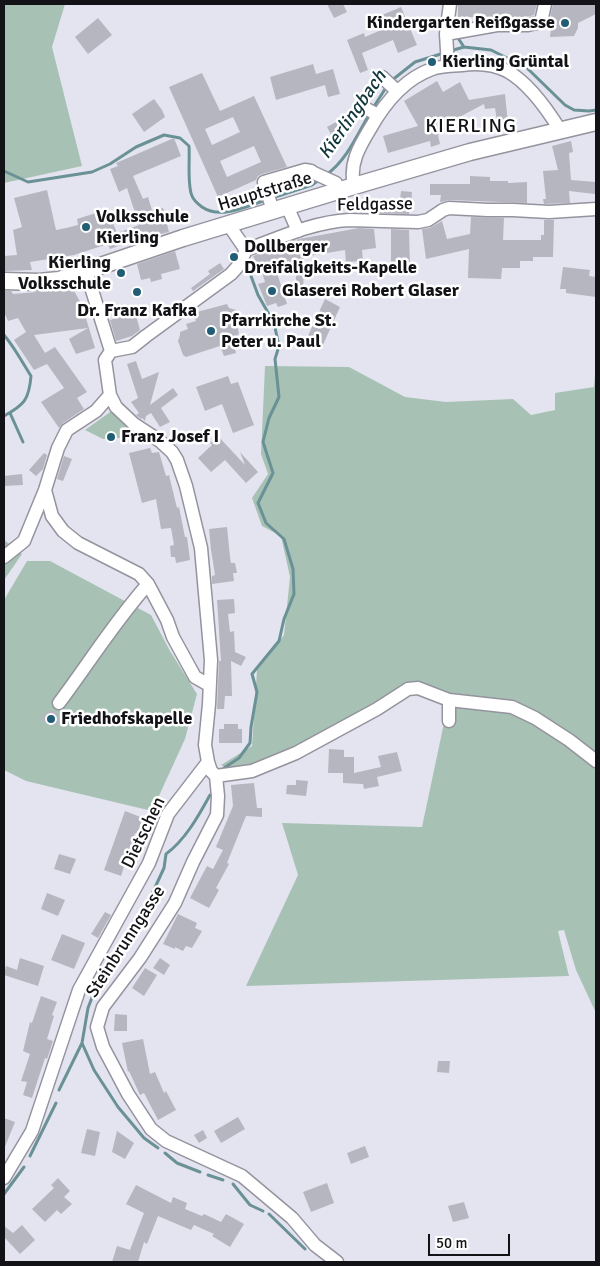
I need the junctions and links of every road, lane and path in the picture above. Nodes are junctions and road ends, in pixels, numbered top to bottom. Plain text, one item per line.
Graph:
1 (450, 4) edge
2 (545, 4) edge
3 (446, 38) junction
4 (448, 61) junction
5 (382, 77) dead end
6 (397, 91) junction
7 (364, 107) dead end
8 (378, 115) junction
9 (596, 122) edge
10 (560, 130) junction
11 (341, 186) junction
12 (277, 207) junction
13 (596, 209) edge
14 (228, 224) junction
15 (298, 231) junction
16 (246, 250) junction
17 (86, 272) junction
18 (4, 281) edge
19 (112, 351) junction
20 (110, 395) junction
21 (45, 490) junction
22 (4, 557) edge
23 (148, 584) junction
24 (209, 685) junction
25 (449, 700) junction
26 (59, 703) dead end
27 (449, 721) dead end
28 (596, 761) edge
29 (208, 762) junction
30 (216, 776) junction
31 (4, 1178) edge
32 (337, 1262) edge

1 - 3 street
2 - 3 street
3 - 4 street
4 - 6 street
4 - 10 street
5 - 6 street
6 - 8 street
7 - 8 street
8 - 11 street
9 - 10 main road, Hauptstraße
10 - 11 main road, Hauptstraße
11 - 12 main road, Hauptstraße
11 - 12 street
12 - 14 main road, Hauptstraße
12 - 15 street
13 - 15 street, Feldgasse
14 - 16 street
14 - 17 main road, Hauptstraße
15 - 16 street
16 - 19 street
17 - 18 main road, Hauptstraße
17 - 19 street
19 - 20 street
20 - 21 street
20 - 24 street
21 - 22 street
21 - 23 street
23 - 24 street
23 - 26 street
24 - 29 street
25 - 27 street
25 - 28 street
25 - 30 street
29 - 30 street, Steinbrunngasse
29 - 31 street, Dietschen
30 - 32 street, Steinbrunngasse

